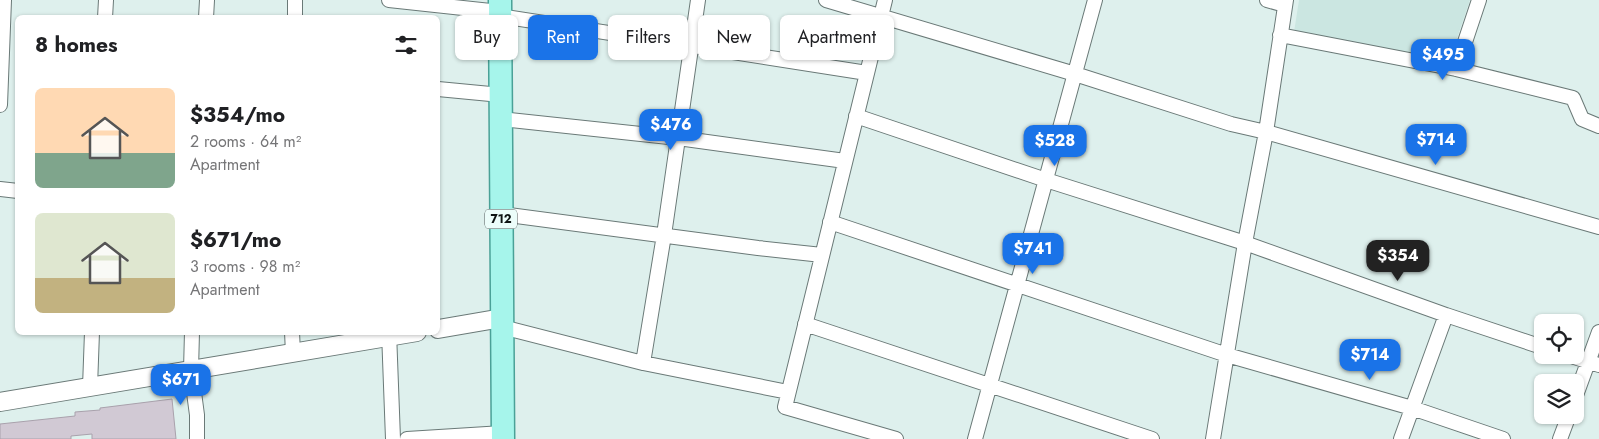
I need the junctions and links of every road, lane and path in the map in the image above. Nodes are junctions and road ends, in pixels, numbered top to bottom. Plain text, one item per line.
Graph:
1 (4, 0) edge
2 (106, 0) edge
3 (207, 0) edge
4 (295, 0) edge
5 (392, 0) edge
6 (698, 0) edge
7 (826, 0) edge
8 (884, 0) edge
9 (1095, 0) edge
10 (1267, 0) edge
11 (1479, 0) edge
12 (1285, 2) edge
13 (500, 9) edge
14 (105, 15) edge
15 (206, 15) edge
16 (295, 15) edge
17 (881, 15) joint
18 (894, 19) edge
19 (1280, 35) junction
20 (691, 47) junction
21 (869, 60) edge
22 (1, 62) edge
23 (1456, 69) junction
24 (866, 73) junction
25 (1075, 74) junction
26 (440, 89) edge
27 (501, 95) junction
28 (0, 104) edge
29 (856, 116) junction
30 (501, 118) junction
31 (1599, 126) edge
32 (1266, 132) junction
33 (678, 138) junction
34 (845, 161) junction
35 (1046, 180) junction
36 (0, 189) edge
37 (15, 191) edge
38 (502, 214) junction
39 (830, 222) junction
40 (1599, 227) edge
41 (664, 235) junction
42 (1245, 243) junction
43 (822, 256) junction
44 (1017, 285) junction
45 (1446, 315) junction
46 (502, 323) junction
47 (805, 324) junction
48 (440, 329) edge
49 (1599, 332) edge
50 (92, 335) edge
51 (192, 335) edge
52 (292, 335) edge
53 (389, 335) edge
54 (1534, 343) edge
55 (293, 353) junction
56 (1227, 355) junction
57 (643, 363) junction
58 (1594, 363) edge
59 (191, 370) junction
60 (1584, 381) edge
61 (990, 386) junction
62 (90, 387) junction
63 (788, 392) junction
64 (0, 402) edge
65 (1412, 408) junction
66 (1566, 424) edge
67 (503, 436) edge
68 (197, 439) edge
69 (393, 439) edge
70 (407, 439) edge
71 (896, 439) edge
72 (975, 439) edge
73 (1152, 439) edge
74 (1213, 439) edge
75 (1401, 439) edge
76 (1503, 439) edge
77 (1560, 439) edge

1 - 22 street
2 - 14 street
3 - 15 street
4 - 16 street
5 - 13 street
6 - 20 street
7 - 17 street
8 - 17 street
9 - 25 street
10 - 12 street
11 - 23 street
12 - 19 street
13 - 20 street
13 - 27 main road, 712
18 - 25 street
19 - 23 street
19 - 32 street
20 - 24 street
20 - 33 street
21 - 24 street
22 - 28 street
23 - 31 street
24 - 29 street
25 - 32 street
25 - 35 street
26 - 27 street
27 - 30 main road, 712
29 - 34 street
29 - 35 street
30 - 33 street
30 - 38 main road, 712
32 - 40 street
32 - 42 street
33 - 34 street
33 - 41 street
34 - 39 street
35 - 42 street
35 - 44 street
36 - 37 street
38 - 41 street
38 - 46 main road, 712
39 - 43 street
39 - 44 street
41 - 43 street
41 - 57 street
42 - 45 street
42 - 56 street
43 - 47 street
44 - 56 street
44 - 61 street
45 - 54 street
45 - 65 street
46 - 48 street
46 - 57 street
46 - 67 main road, 712
47 - 61 street
47 - 63 street
49 - 58 street
50 - 62 street
51 - 59 street
52 - 55 street
53 - 55 street
53 - 69 street
55 - 59 street
56 - 65 street
56 - 74 street
57 - 63 street
58 - 60 street
59 - 62 street
59 - 68 street
61 - 72 street
61 - 73 street
62 - 64 street
63 - 71 street
65 - 75 street
65 - 76 street
66 - 77 street
67 - 70 street

